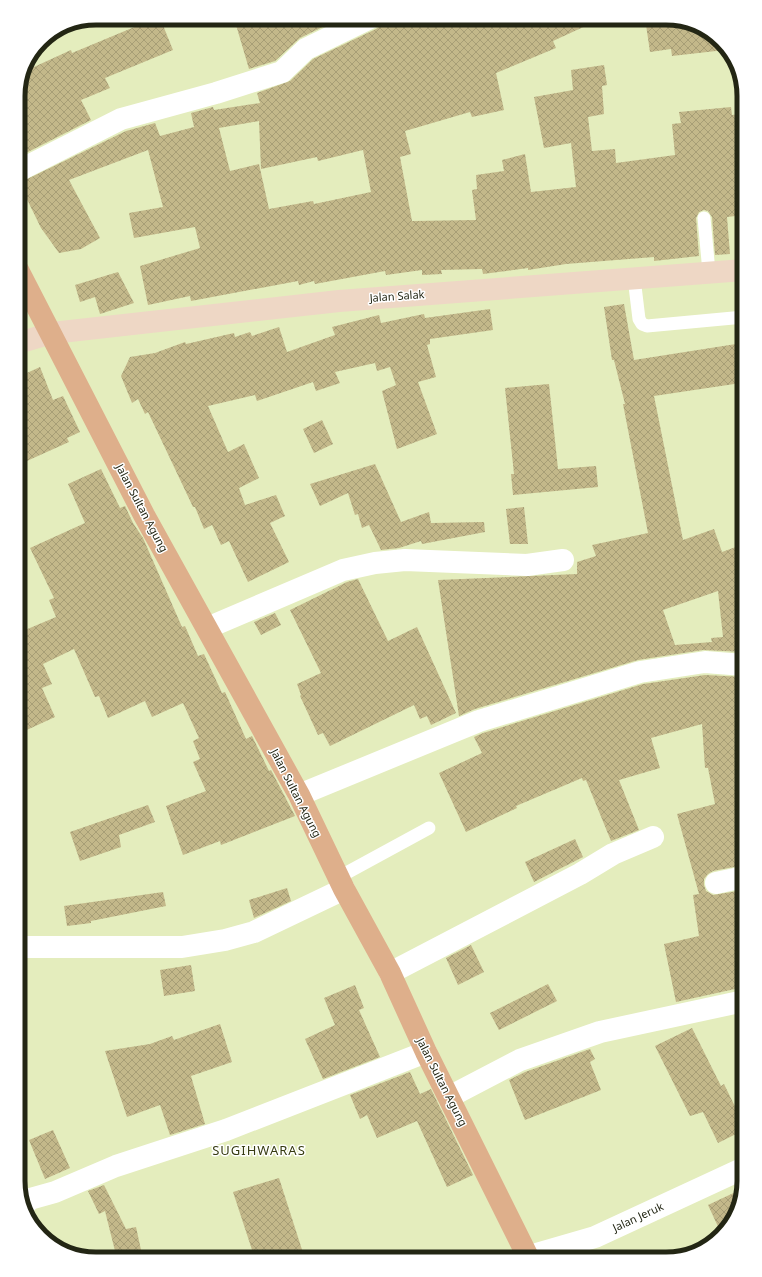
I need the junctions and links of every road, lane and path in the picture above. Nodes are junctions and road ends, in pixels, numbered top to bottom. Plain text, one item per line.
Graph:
1 (356, 25) edge
2 (25, 168) edge
3 (704, 218) dead end
4 (737, 270) edge
5 (709, 272) junction
6 (634, 278) junction
7 (25, 283) edge
8 (737, 318) edge
9 (52, 333) junction
10 (25, 341) edge
11 (563, 560) dead end
12 (206, 628) junction
13 (737, 664) edge
14 (299, 795) junction
15 (429, 828) dead end
16 (653, 837) dead end
17 (737, 878) edge
18 (342, 883) junction
19 (716, 883) dead end
20 (25, 947) edge
21 (390, 973) junction
22 (737, 1003) edge
23 (426, 1052) junction
24 (449, 1097) junction
25 (737, 1171) edge
26 (28, 1201) edge
27 (522, 1252) edge
28 (545, 1252) edge

1 - 2 street
3 - 5 lane
4 - 5 main road, Jalan Salak
5 - 6 main road, Jalan Salak
6 - 8 lane
6 - 9 main road, Jalan Salak
7 - 9 main road, Jalan Sultan Agung
9 - 10 main road, Jalan Salak
9 - 12 main road, Jalan Sultan Agung
11 - 12 street
12 - 14 main road, Jalan Sultan Agung
13 - 14 street
14 - 18 main road, Jalan Sultan Agung
15 - 18 lane
16 - 21 street
17 - 19 street
18 - 20 street
18 - 21 main road, Jalan Sultan Agung
21 - 23 main road, Jalan Sultan Agung
22 - 24 street
23 - 24 main road, Jalan Sultan Agung
23 - 26 street
24 - 27 main road, Jalan Sultan Agung
25 - 28 street, Jalan Jeruk

